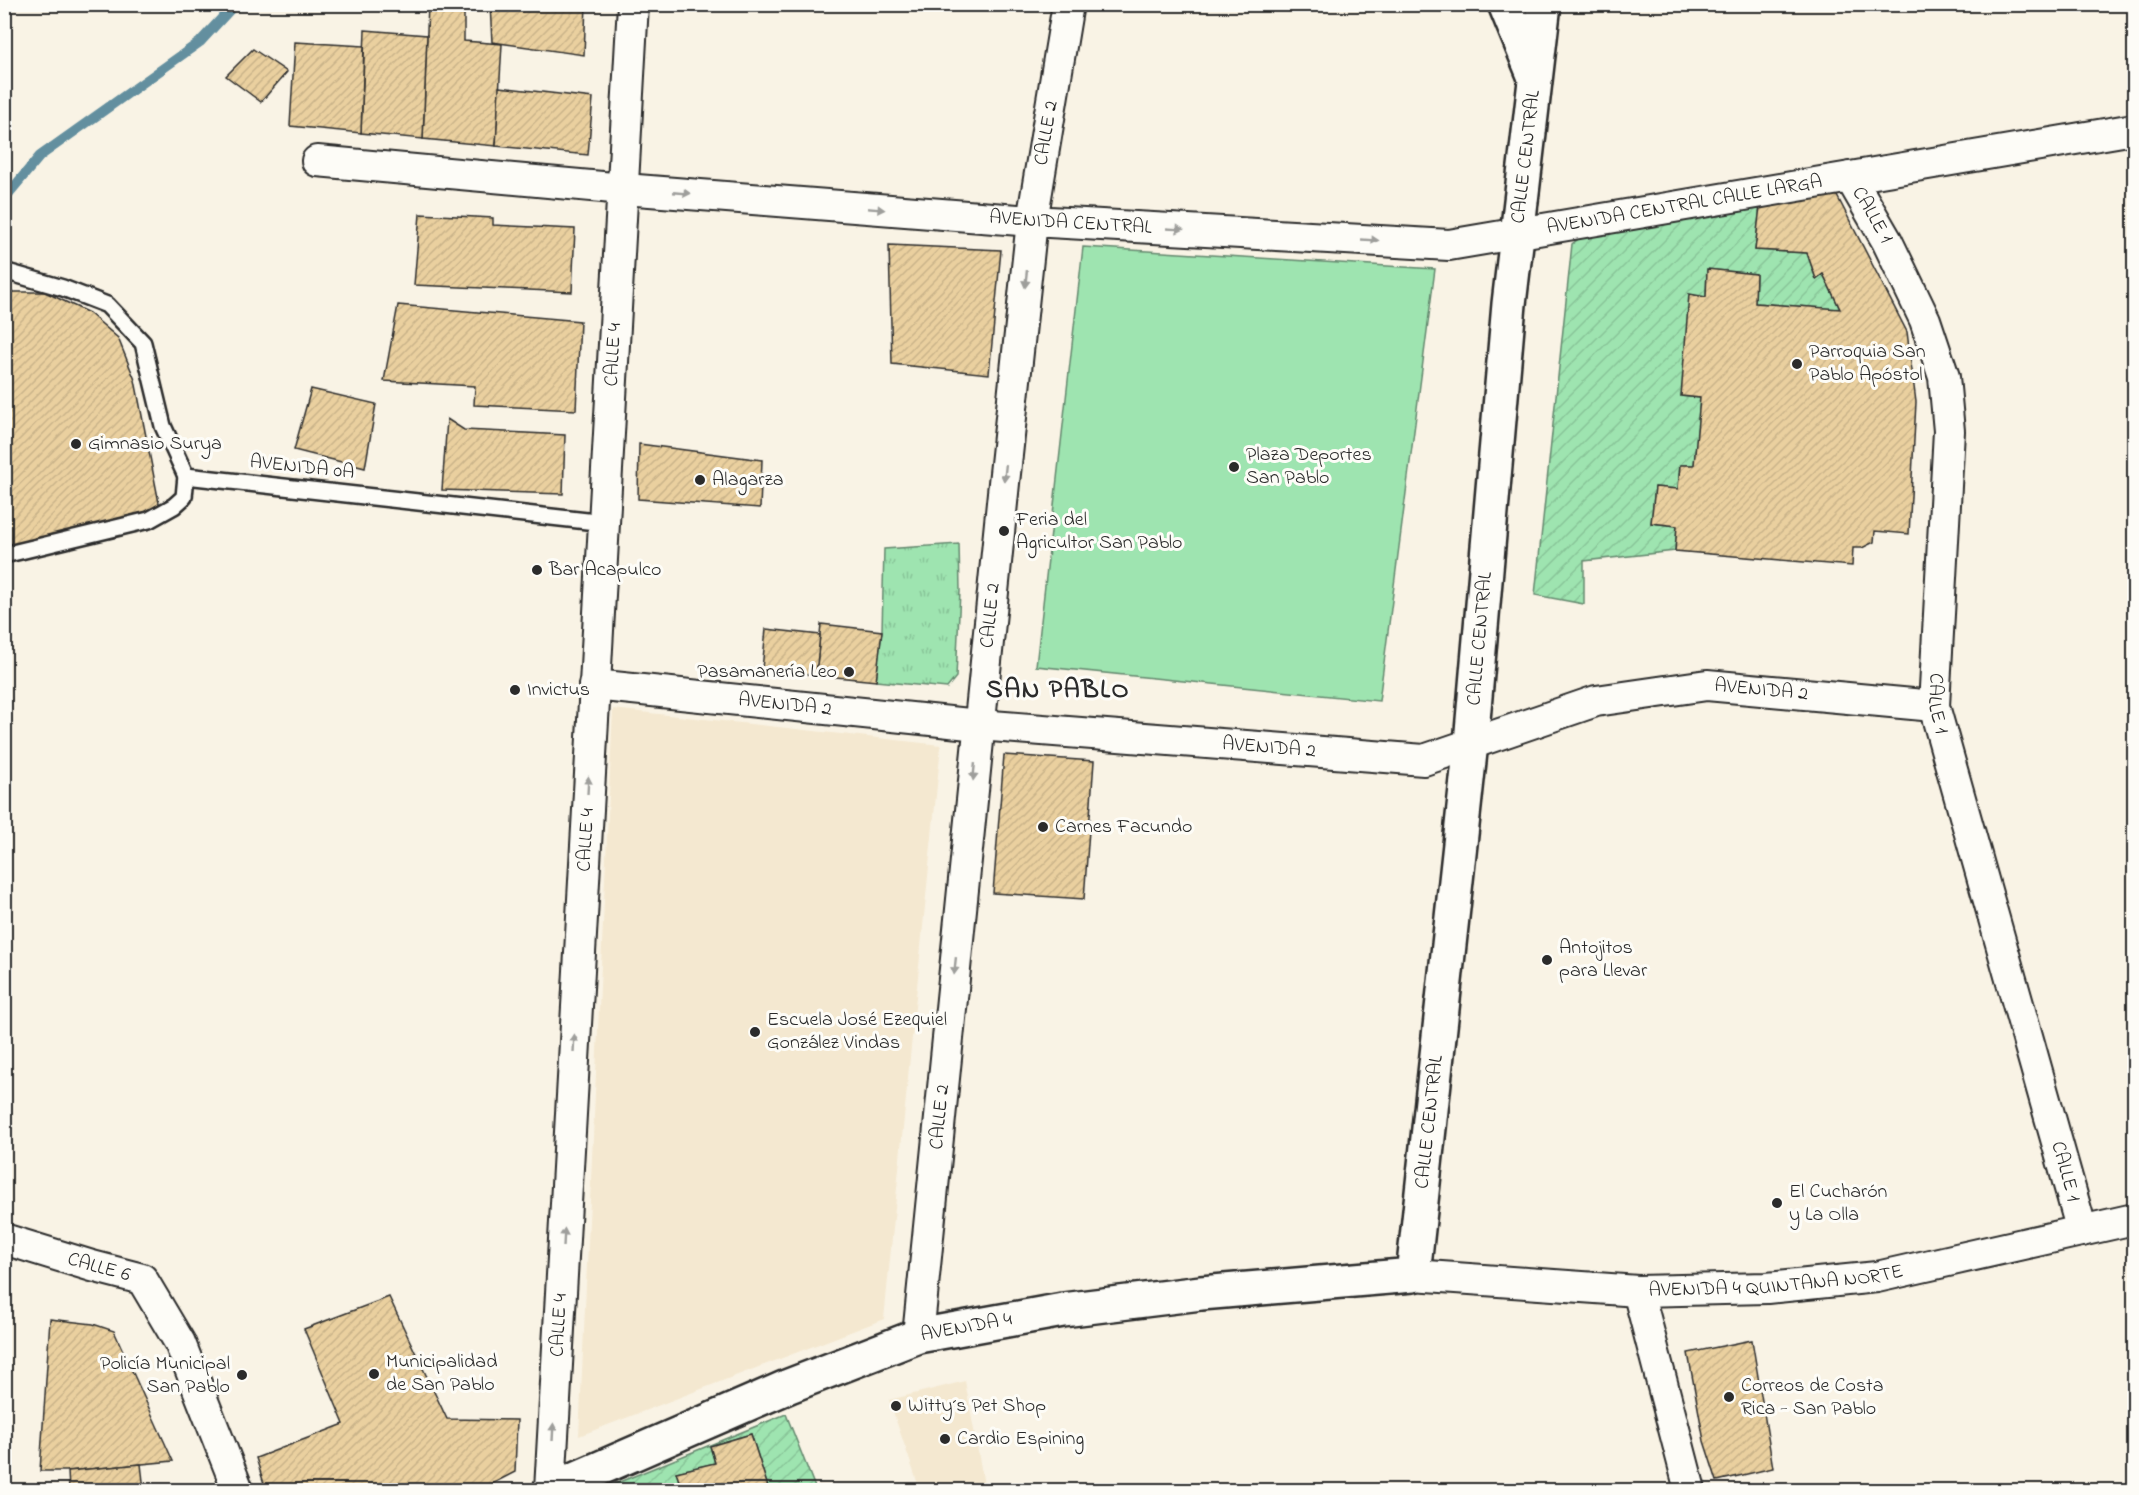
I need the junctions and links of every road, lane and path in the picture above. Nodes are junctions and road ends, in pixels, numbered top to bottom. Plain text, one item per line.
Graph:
1 (633, 4) edge
2 (1068, 4) edge
3 (1505, 4) edge
4 (1535, 10) edge
5 (1536, 78) junction
6 (2134, 129) edge
7 (317, 160) dead end
8 (1850, 177) junction
9 (624, 189) junction
10 (1032, 221) junction
11 (1517, 234) junction
12 (4, 271) edge
13 (186, 476) junction
14 (605, 523) junction
15 (4, 555) edge
16 (594, 685) junction
17 (1934, 706) junction
18 (979, 725) junction
19 (1471, 742) junction
20 (2134, 1219) edge
21 (2082, 1231) junction
22 (4, 1239) edge
23 (1413, 1275) junction
24 (1638, 1291) junction
25 (918, 1336) junction
26 (238, 1491) edge
27 (550, 1491) edge
28 (1690, 1491) edge

1 - 9 street, CALLE 4
2 - 10 street, CALLE 2
3 - 5 main road
4 - 5 main road, CALLE CENTRAL
5 - 11 main road, CALLE CENTRAL
6 - 8 street, AVENIDA CENTRAL CALLE LARGA
7 - 9 street, AVENIDA CENTRAL
8 - 11 street, AVENIDA CENTRAL CALLE LARGA
8 - 17 street, CALLE 1
9 -> 10 street, AVENIDA CENTRAL
9 - 14 street, CALLE 4
10 -> 11 street, AVENIDA CENTRAL
10 -> 18 street, CALLE 2
11 - 19 main road, CALLE CENTRAL
12 - 13 lane
13 - 14 lane, AVENIDA 0A
13 - 15 lane
14 - 16 street, CALLE 4
16 - 18 street, AVENIDA 2
27 -> 16 street, CALLE 4
17 - 19 street, AVENIDA 2
17 - 21 street, CALLE 1
18 - 19 street, AVENIDA 2
18 -> 25 street, CALLE 2
19 - 23 main road, CALLE CENTRAL
20 - 21 street, AVENIDA 4 QUINTANA NORTE
21 - 24 street, AVENIDA 4 QUINTANA NORTE
22 - 26 street, CALLE 6
23 - 24 street, AVENIDA 4 QUINTANA NORTE
23 - 25 main road, AVENIDA 4
24 - 28 street
25 - 27 main road, AVENIDA 4

